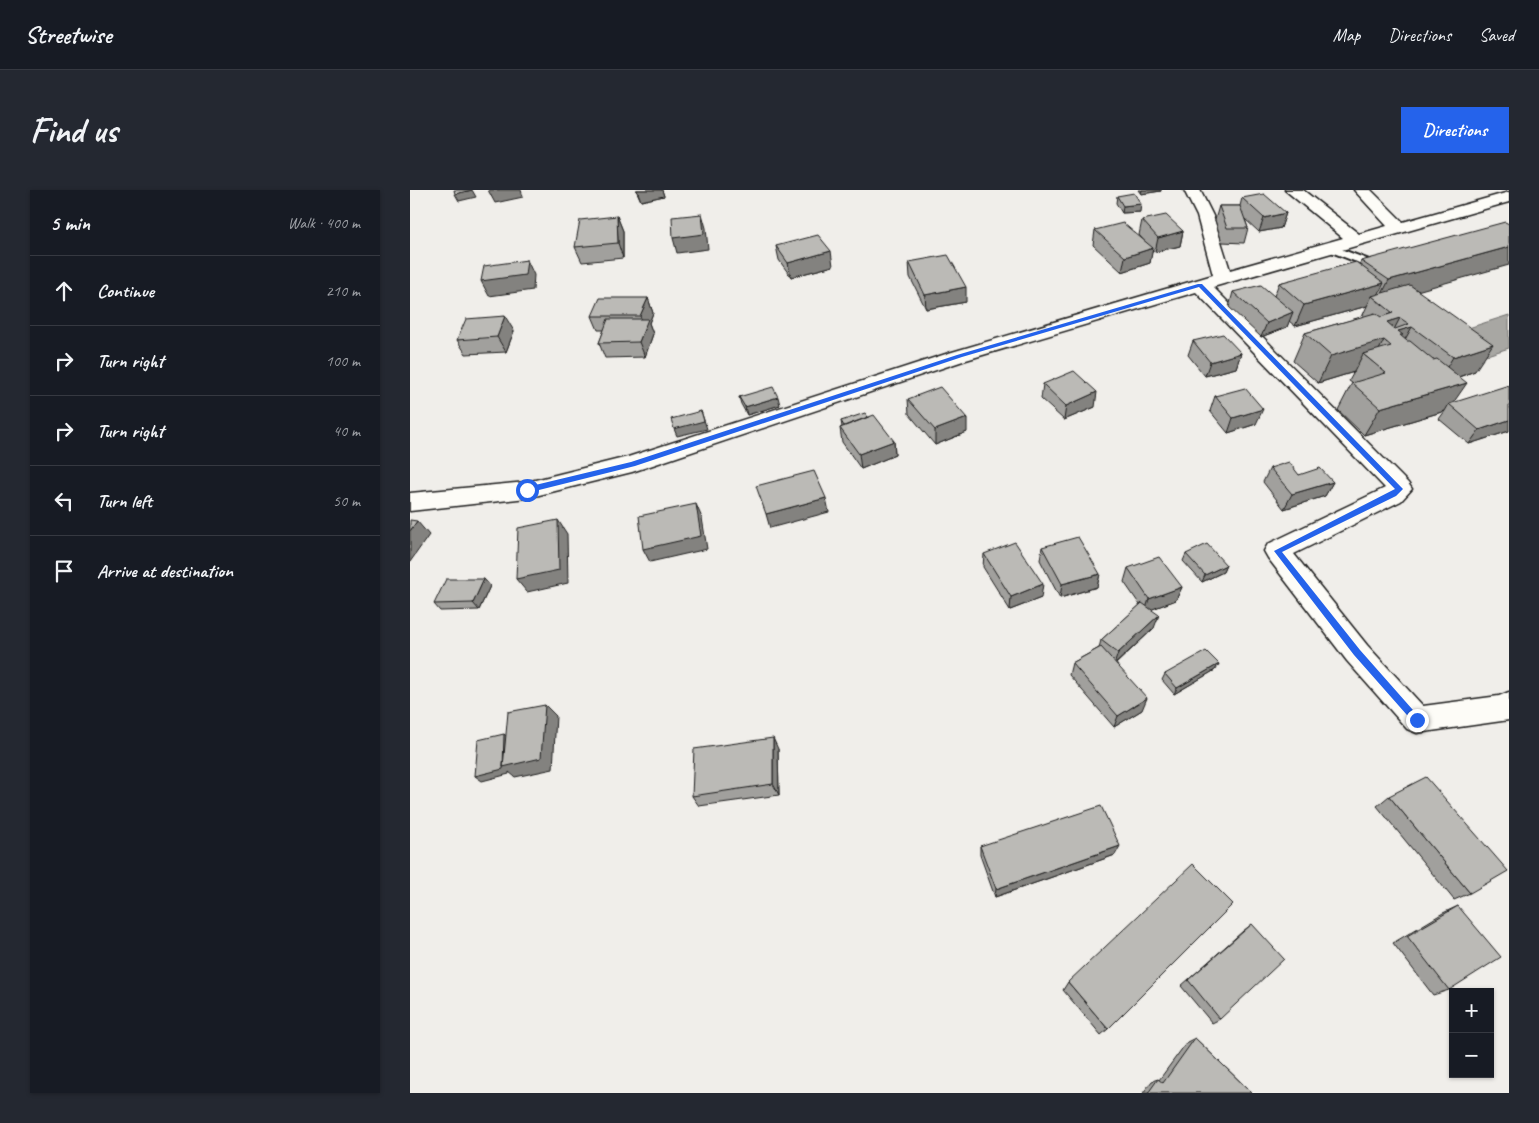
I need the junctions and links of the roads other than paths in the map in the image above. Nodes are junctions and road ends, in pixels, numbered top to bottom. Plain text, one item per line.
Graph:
1 (1192, 190) edge
2 (1293, 190) edge
3 (1362, 190) edge
4 (1509, 197) edge
5 (1400, 228) junction
6 (1356, 240) junction
7 (1330, 248) junction
8 (1391, 266) edge
9 (1223, 278) junction
10 (1200, 285) junction
11 (410, 502) edge
12 (1509, 705) edge

1 - 9 street
2 - 6 street
3 - 5 street
4 - 5 street
5 - 6 street
6 - 7 street
7 - 8 lane
7 - 9 street
9 - 10 street
10 - 11 street
10 - 12 street

